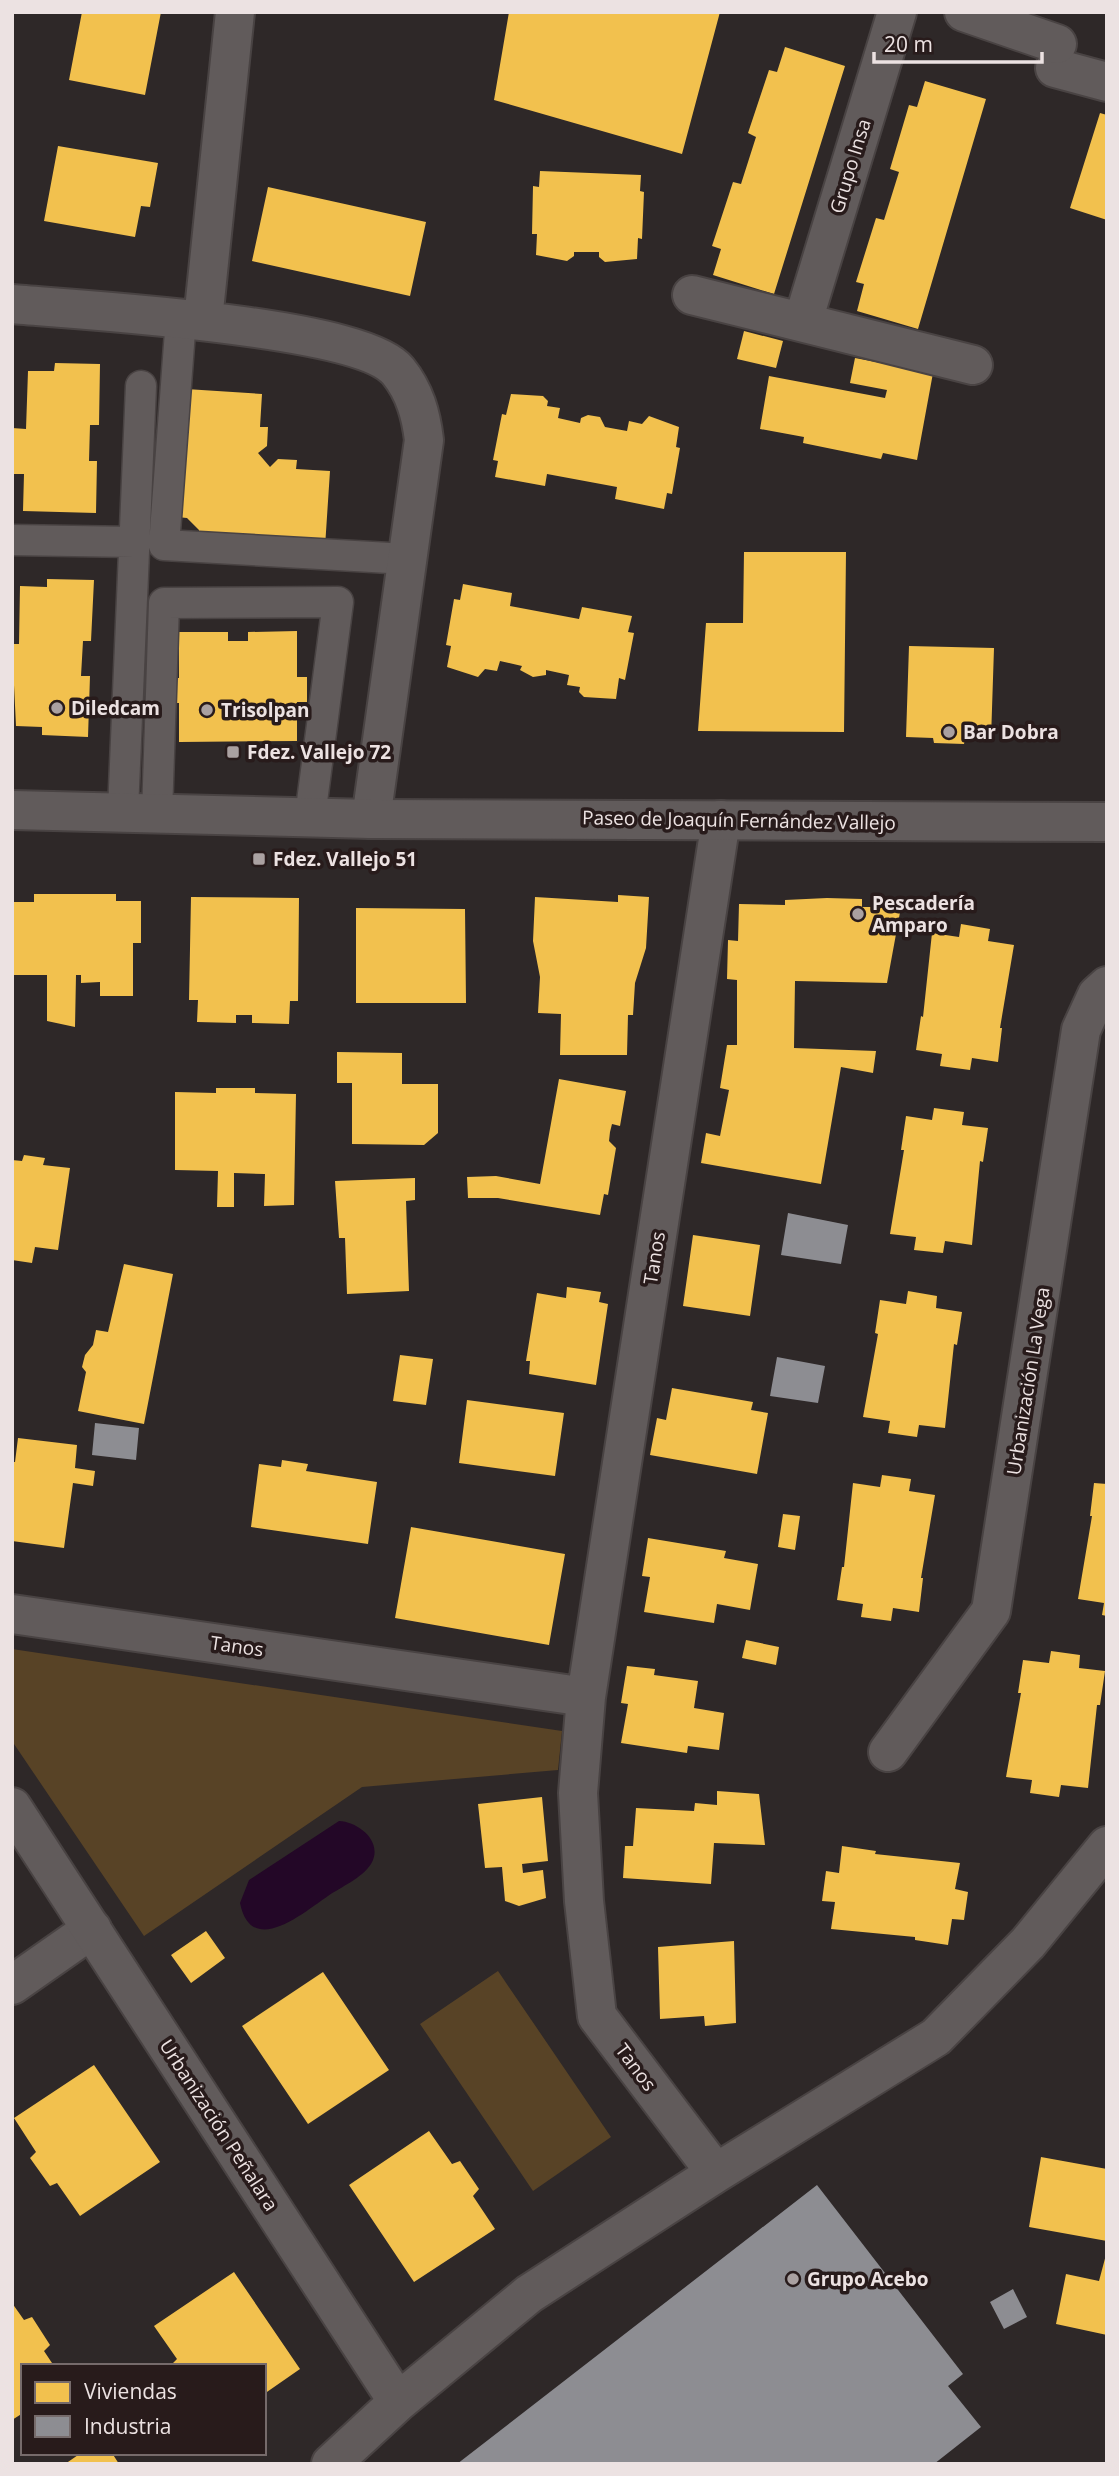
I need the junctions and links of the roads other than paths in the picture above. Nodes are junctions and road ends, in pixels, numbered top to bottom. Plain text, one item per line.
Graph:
1 (235, 12) edge
2 (897, 12) edge
3 (981, 15) edge
4 (1107, 82) edge
5 (692, 295) dead end
6 (12, 304) edge
7 (192, 319) junction
8 (803, 321) junction
9 (973, 366) dead end
10 (141, 386) dead end
11 (12, 540) edge
12 (134, 542) junction
13 (407, 559) junction
14 (12, 810) edge
15 (140, 813) junction
16 (310, 817) junction
17 (371, 819) junction
18 (721, 820) junction
19 (1107, 822) edge
20 (1107, 986) edge
21 (12, 1614) edge
22 (586, 1697) junction
23 (888, 1752) dead end
24 (12, 1807) edge
25 (1107, 1846) edge
26 (92, 1929) junction
27 (12, 1985) edge
28 (716, 2173) junction
29 (398, 2402) junction
30 (331, 2464) edge

1 - 7 street
2 - 8 street, Grupo Insa
3 - 4 street
5 - 8 street
6 - 7 street
7 - 13 street
7 - 13 lane
8 - 9 street
10 - 12 lane
11 - 12 lane
12 - 15 lane
13 - 17 street
14 - 15 street, Paseo de Joaquín Fernández Vallejo
15 - 16 street, Paseo de Joaquín Fernández Vallejo
15 - 16 lane
16 - 17 street, Paseo de Joaquín Fernández Vallejo
17 - 18 street, Paseo de Joaquín Fernández Vallejo
18 - 19 street, Paseo de Joaquín Fernández Vallejo
18 - 22 street, Tanos
20 - 23 street, Urbanización La Vega
21 - 22 street, Tanos
22 - 28 street, Tanos
24 - 26 street
25 - 28 street
26 - 27 street
26 - 29 street, Urbanización Peñalara
28 - 29 street
29 - 30 street

